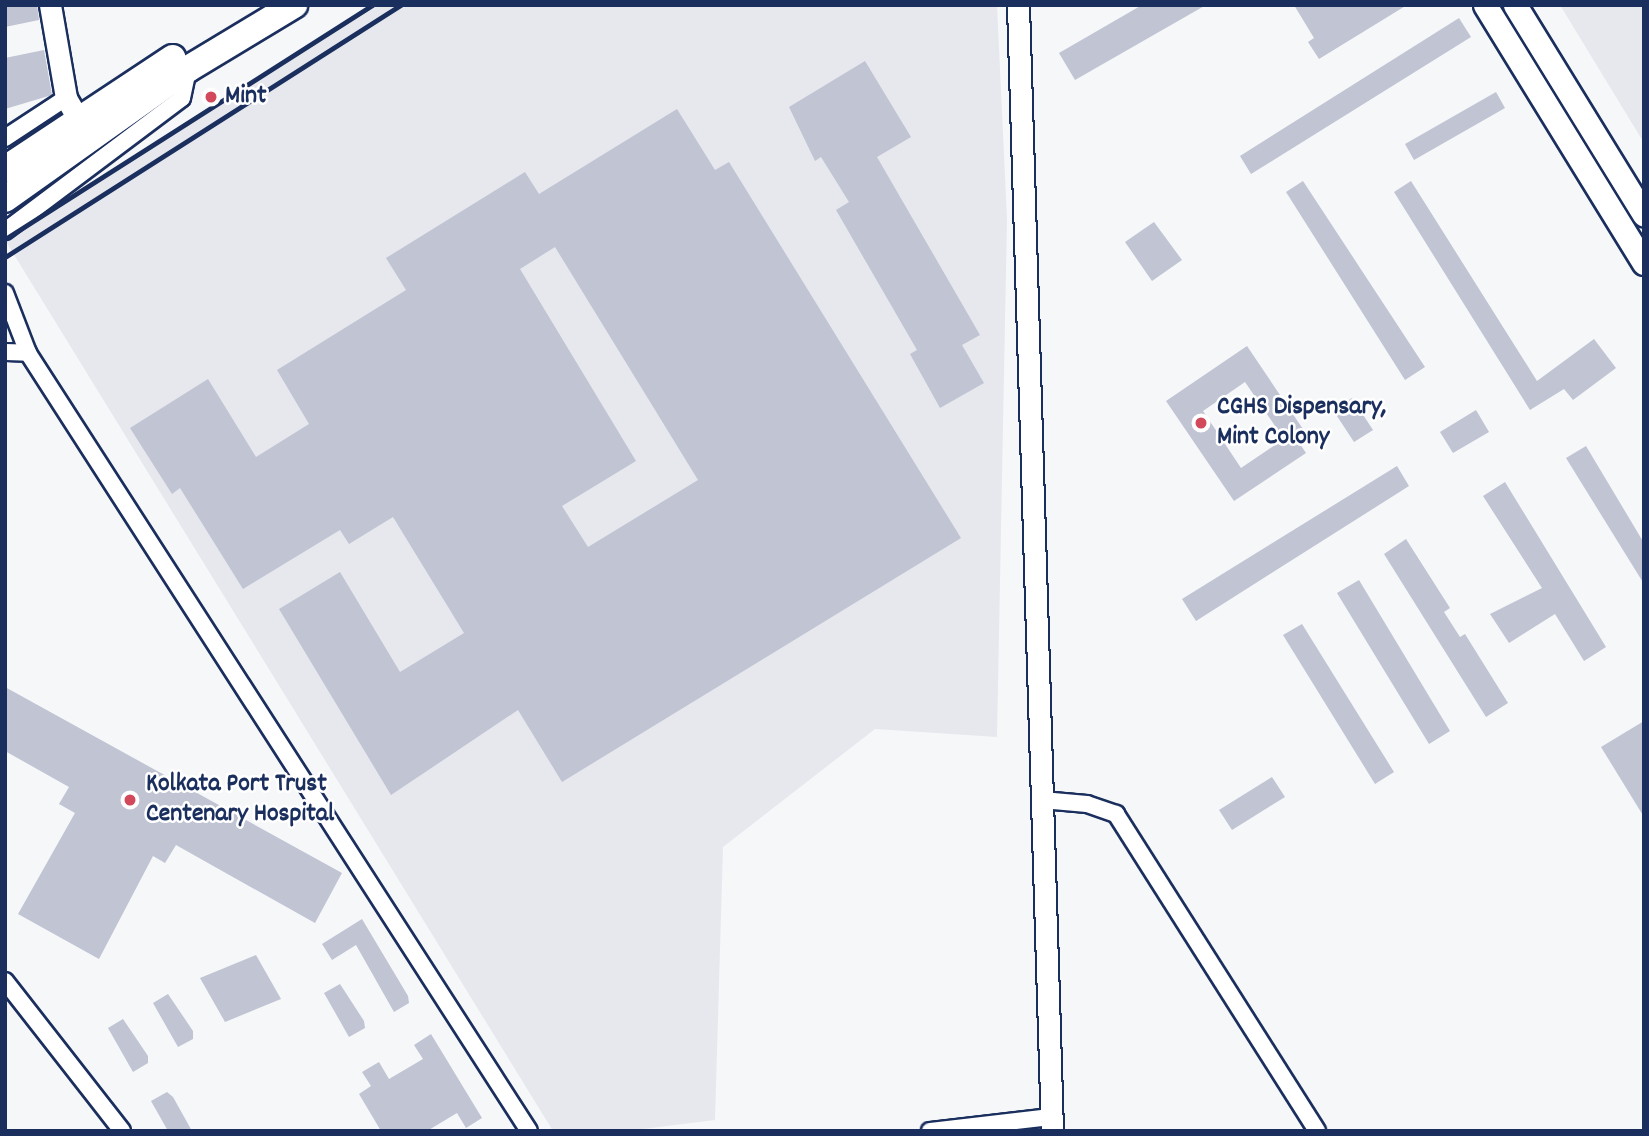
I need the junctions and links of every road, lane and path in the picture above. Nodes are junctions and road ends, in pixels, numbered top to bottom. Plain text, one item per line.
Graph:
1 (50, 5) edge
2 (259, 5) edge
3 (294, 5) edge
4 (1018, 5) edge
5 (1485, 5) edge
6 (1515, 5) edge
7 (188, 69) junction
8 (78, 119) junction
9 (5, 138) edge
10 (5, 169) edge
11 (5, 199) edge
12 (1644, 215) edge
13 (5, 231) edge
14 (1644, 263) edge
15 (5, 293) edge
16 (5, 352) edge
17 (29, 353) junction
18 (1042, 800) junction
19 (5, 981) edge
20 (1051, 1124) edge
21 (122, 1131) edge
22 (529, 1131) edge
23 (930, 1131) edge
24 (1317, 1131) edge

1 - 8 street
2 - 8 highway
3 - 7 highway
4 - 18 street
5 - 14 main road
6 - 12 main road
7 - 8 highway
7 - 13 street
8 - 9 street
8 - 10 highway
8 - 11 highway
15 - 17 street
16 - 17 street
17 - 22 street
18 - 20 street
18 - 24 street
19 - 21 street
20 - 23 street

